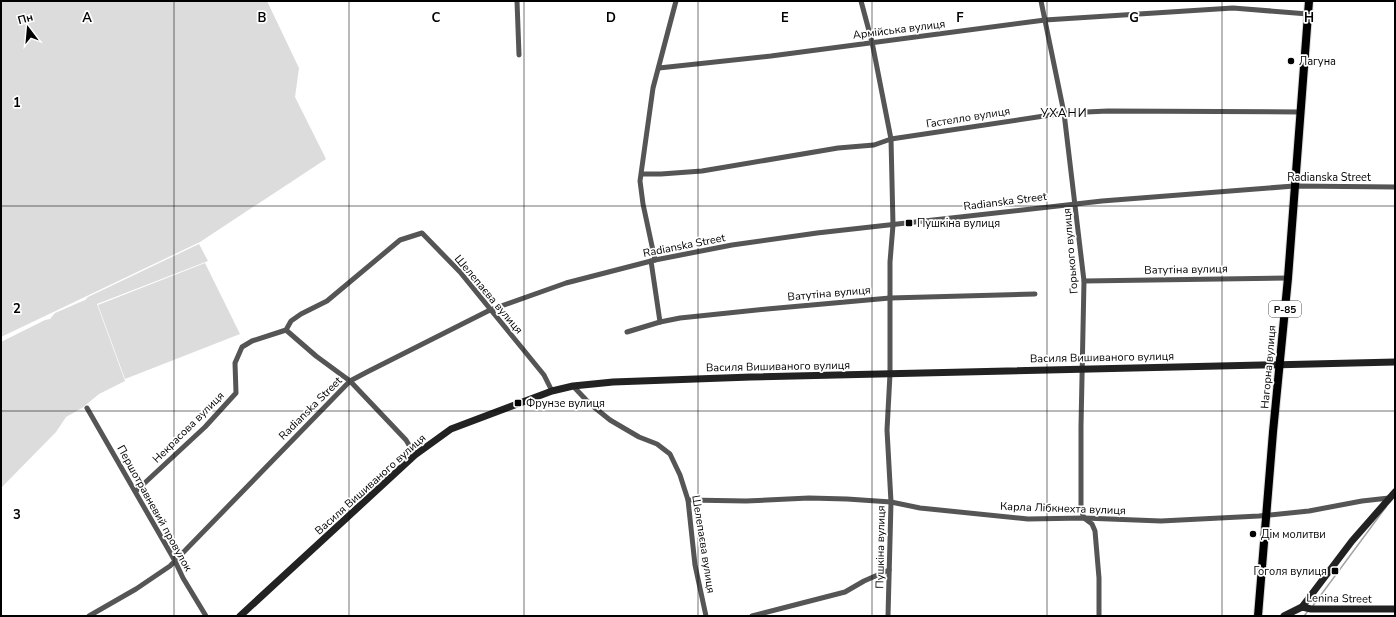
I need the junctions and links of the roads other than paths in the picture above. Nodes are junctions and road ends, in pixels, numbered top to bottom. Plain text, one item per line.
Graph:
1 (517, 1) edge
2 (676, 1) edge
3 (861, 1) edge
4 (1041, 1) edge
5 (1310, 1) edge
6 (1308, 14) junction
7 (1045, 20) junction
8 (872, 42) junction
9 (519, 55) dead end
10 (659, 68) junction
11 (1300, 112) junction
12 (1064, 113) junction
13 (891, 139) junction
14 (642, 174) junction
15 (1294, 186) junction
16 (1395, 187) edge
17 (1076, 203) junction
18 (893, 225) junction
19 (653, 260) junction
20 (1288, 278) junction
21 (1084, 281) junction
22 (1035, 294) dead end
23 (890, 298) junction
24 (490, 310) junction
25 (660, 322) junction
26 (286, 330) junction
27 (627, 332) dead end
28 (1395, 362) edge
29 (1279, 364) junction
30 (1083, 368) junction
31 (890, 374) junction
32 (350, 381) junction
33 (573, 386) junction
34 (552, 391) junction
35 (88, 408) dead end
36 (415, 455) junction
37 (136, 492) junction
38 (1395, 492) edge
39 (1389, 498) junction
40 (688, 500) junction
41 (891, 502) junction
42 (1266, 515) junction
43 (1084, 518) junction
44 (175, 561) junction
45 (890, 570) junction
46 (1302, 607) junction
47 (1395, 610) edge
48 (89, 616) edge
49 (206, 616) edge
50 (240, 616) edge
51 (706, 616) edge
52 (752, 616) edge
53 (888, 616) edge
54 (1099, 616) edge
55 (1258, 616) edge
56 (1284, 616) edge

1 - 9 street
2 - 10 street
3 - 8 street, Пушкіна вулиця
4 - 7 street, Горького вулиця
5 - 6 main road, Нагорна вулиця / Р-85
6 - 7 street, Армійська вулиця
6 - 11 main road, Нагорна вулиця / Р-85
7 - 8 street, Армійська вулиця
7 - 12 street, Горького вулиця
8 - 10 street, Армійська вулиця
8 - 13 street, Пушкіна вулиця
10 - 14 street
11 - 12 street, Гастелло вулиця
11 - 15 main road, Нагорна вулиця / Р-85
12 - 13 street, Гастелло вулиця
12 - 17 street, Горького вулиця
13 - 14 street, Гастелло вулиця
13 - 18 street, Пушкіна вулиця
14 - 19 street
15 - 16 street, Radianska Street
15 - 17 street, Radianska Street
15 - 20 main road, Нагорна вулиця / Р-85
17 - 18 street, Radianska Street
17 - 21 street, Горького вулиця
18 - 19 street, Radianska Street
18 - 23 street, Пушкіна вулиця
19 - 24 street, Radianska Street
19 - 25 street
20 - 21 street, Ватутіна вулиця
20 - 29 main road, Нагорна вулиця / Р-85
21 - 30 street, Горького вулиця
22 - 23 street, Ватутіна вулиця
23 - 25 street, Ватутіна вулиця
23 - 31 street, Пушкіна вулиця
24 - 26 street, Шелепаєва вулиця
24 - 32 street, Radianska Street
24 - 34 street, Шелепаєва вулиця
25 - 27 street, Ватутіна вулиця
26 - 32 street
26 - 37 street, Некрасова вулиця
28 - 29 street, Василя Вишиваного вулиця
29 - 30 street, Василя Вишиваного вулиця
29 - 42 main road, Нагорна вулиця / Р-85
30 - 31 street, Василя Вишиваного вулиця
30 - 43 street, Горького вулиця
31 - 33 street, Василя Вишиваного вулиця
31 - 41 street, Пушкіна вулиця
32 - 36 street
32 - 44 street, Radianska Street
33 - 34 street, Василя Вишиваного вулиця
33 - 40 street, Шелепаєва вулиця
34 - 36 street, Василя Вишиваного вулиця
35 - 37 street, Першотравневий провулок
36 - 50 street, Василя Вишиваного вулиця
37 - 44 street, Першотравневий провулок
38 - 39 street
39 - 42 street, Карла Лібкнехта вулиця
39 - 46 street
40 - 41 street, Карла Лібкнехта вулиця
40 - 51 street, Шелепаєва вулиця
41 - 43 street, Карла Лібкнехта вулиця
41 - 45 street, Пушкіна вулиця
42 - 43 street, Карла Лібкнехта вулиця
42 - 55 main road, Нагорна вулиця / Р-85
43 - 54 street, Горького вулиця
44 - 48 street, Radianska Street
44 - 49 street, Першотравневий провулок
45 - 52 street
45 - 53 street, Пушкіна вулиця
46 - 47 street, Lenina Street
46 - 56 street, Lenina Street

